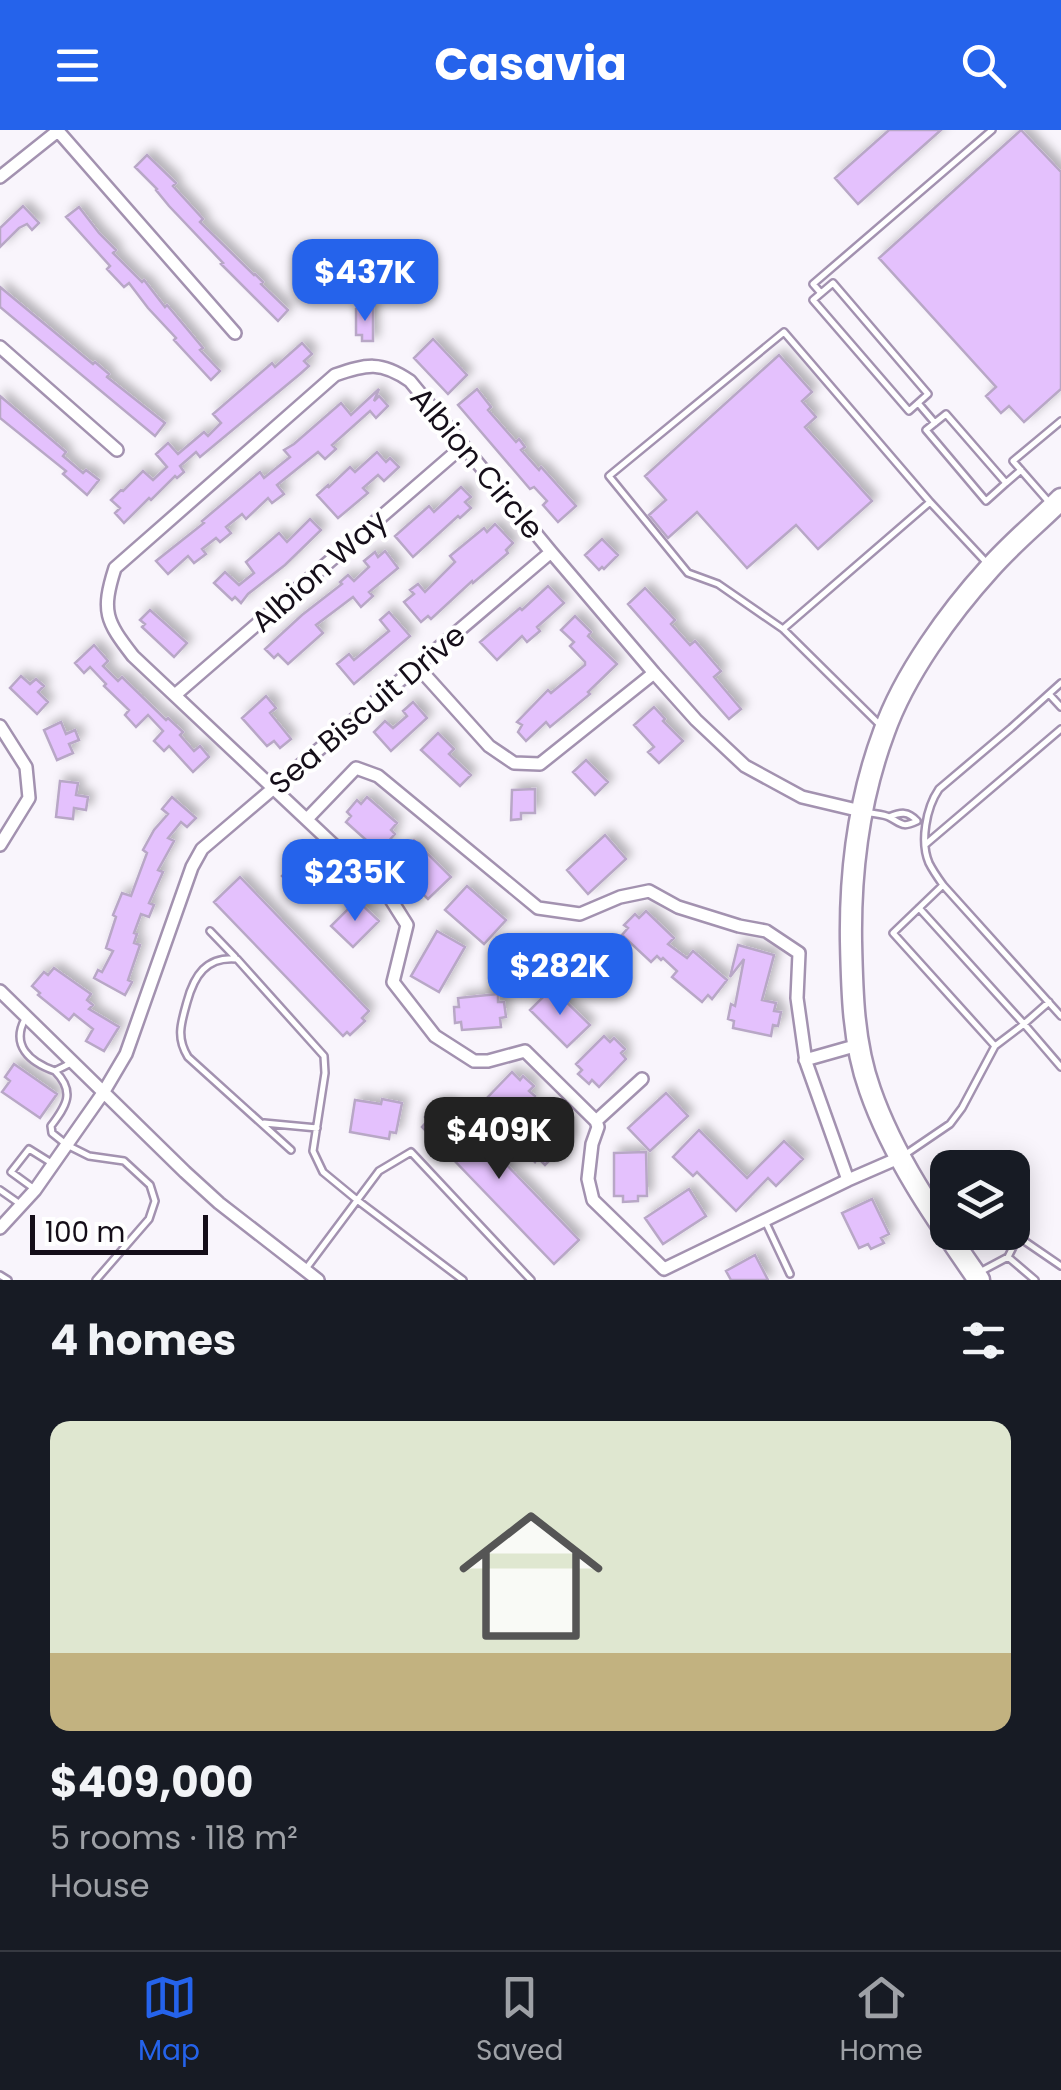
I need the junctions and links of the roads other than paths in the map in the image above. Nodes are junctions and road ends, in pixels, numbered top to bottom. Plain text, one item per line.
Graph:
1 (992, 130) edge
2 (58, 131) edge
3 (0, 177) edge
4 (821, 293) junction
5 (235, 332) dead end
6 (0, 347) edge
7 (918, 404) junction
8 (1061, 421) edge
9 (935, 423) junction
10 (463, 446) junction
11 (117, 450) dead end
12 (1021, 470) junction
13 (1006, 483) junction
14 (930, 502) junction
15 (1057, 503) edge
16 (551, 552) junction
17 (991, 567) junction
18 (783, 628) junction
19 (417, 666) junction
20 (654, 673) junction
21 (1061, 683) edge
22 (1049, 694) junction
23 (175, 695) junction
24 (1061, 706) edge
25 (0, 726) edge
26 (1061, 729) edge
27 (884, 730) junction
28 (275, 788) junction
29 (861, 811) junction
30 (889, 817) junction
31 (307, 819) junction
32 (917, 821) junction
33 (926, 823) junction
34 (926, 844) junction
35 (0, 845) edge
36 (942, 885) junction
37 (918, 908) junction
38 (210, 931) dead end
39 (237, 959) junction
40 (0, 992) edge
41 (1049, 1002) junction
42 (1061, 1016) edge
43 (26, 1017) junction
44 (1024, 1024) junction
45 (858, 1045) junction
46 (995, 1046) junction
47 (805, 1060) junction
48 (72, 1062) junction
49 (1061, 1067) edge
50 (54, 1071) junction
51 (642, 1079) dead end
52 (104, 1093) junction
53 (596, 1121) junction
54 (261, 1122) junction
55 (317, 1128) junction
56 (67, 1145) junction
57 (291, 1150) dead end
58 (901, 1158) junction
59 (53, 1164) junction
60 (848, 1180) junction
61 (0, 1190) edge
62 (35, 1190) junction
63 (357, 1200) junction
64 (20, 1204) junction
65 (764, 1220) junction
66 (0, 1228) edge
67 (1008, 1257) junction
68 (1061, 1266) edge
69 (305, 1270) junction
70 (790, 1274) dead end
71 (0, 1275) edge
72 (978, 1278) edge
73 (8, 1280) edge
74 (96, 1280) edge
75 (318, 1280) edge
76 (463, 1280) edge
77 (531, 1280) edge
78 (1035, 1280) edge

1 - 4 lane
2 - 3 street
2 - 5 street
4 - 7 lane
4 - 7 lane
6 - 11 street
7 - 9 lane
8 - 12 lane
9 - 13 lane
9 - 13 lane
10 - 16 street, Albion Circle
10 - 23 street, Albion Way
10 - 23 street, Albion Circle
12 - 13 lane
12 - 15 lane
14 - 17 lane
14 - 18 lane
14 - 18 lane
15 - 17 highway
16 - 19 street, Sea Biscuit Drive
16 - 20 street, Albion Circle
17 - 27 highway
18 - 27 lane
19 - 20 street
19 - 28 street, Sea Biscuit Drive
20 - 29 street, Albion Circle
21 - 22 lane
22 - 24 lane
22 - 33 lane
23 - 28 street, Albion Circle
25 - 35 street
26 - 34 lane
27 - 29 highway
28 - 31 street, Albion Circle
28 - 52 street, Sea Biscuit Drive
29 - 30 lane
29 - 45 highway
30 - 32 lane
30 - 32 lane
31 - 47 street
31 - 53 street, Albion Circle
32 - 33 lane
33 - 34 lane
34 - 36 lane
36 - 37 lane
36 - 41 lane
37 - 44 lane
37 - 46 lane
38 - 39 lane
39 - 54 lane
39 - 55 lane
40 - 43 street
41 - 42 lane
41 - 44 lane
43 - 48 street
43 - 50 lane
44 - 46 lane
44 - 49 lane
45 - 47 street
45 - 58 highway
46 - 58 lane
47 - 60 street
48 - 50 lane
48 - 52 street
50 - 56 lane
51 - 53 street
52 - 56 street, Sea Biscuit Drive
52 - 69 street
53 - 65 street
54 - 55 lane
54 - 57 lane
55 - 63 lane
56 - 59 street, Sea Biscuit Drive
56 - 74 lane
58 - 60 street
58 - 72 highway
59 - 62 street, Sea Biscuit Drive
59 - 62 lane
60 - 65 street
61 - 64 lane
62 - 64 street, Sea Biscuit Drive
63 - 69 lane
63 - 76 lane
63 - 77 lane
64 - 66 street, Sea Biscuit Drive
65 - 70 lane
67 - 68 lane
67 - 72 lane
67 - 78 lane
69 - 75 street
71 - 73 lane

